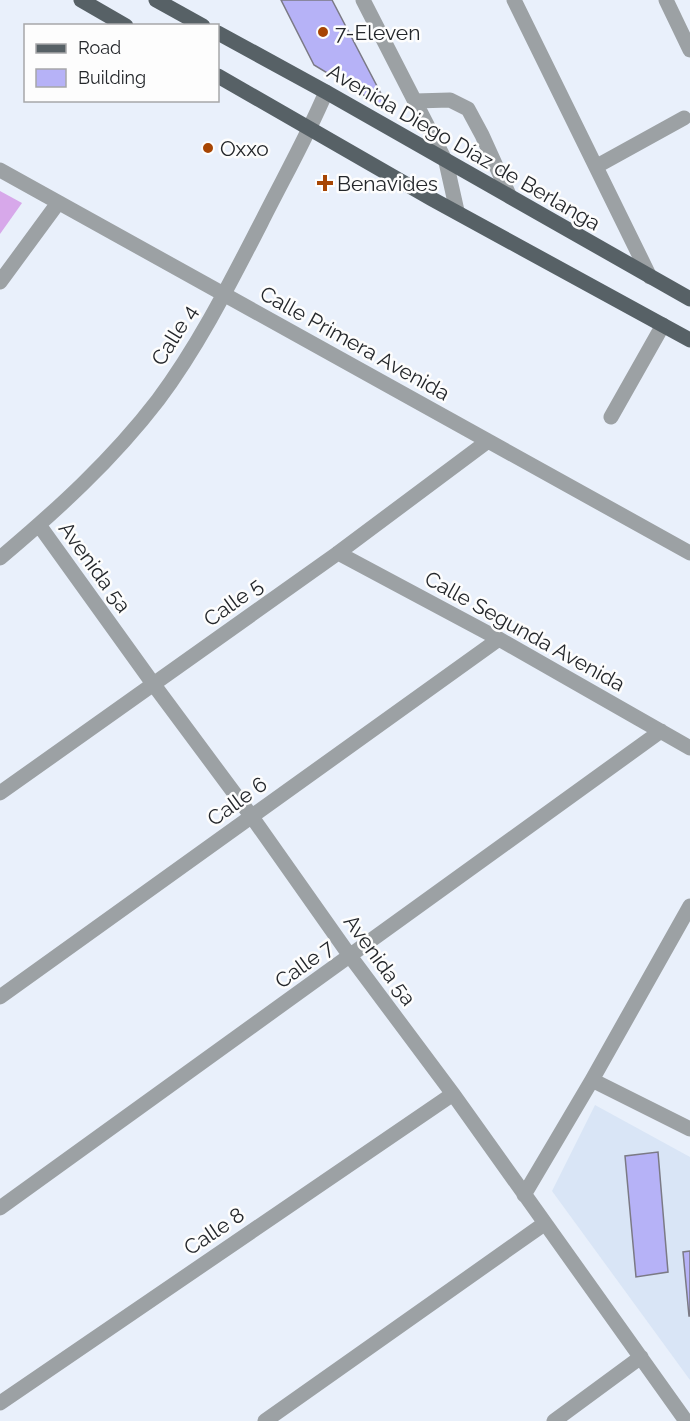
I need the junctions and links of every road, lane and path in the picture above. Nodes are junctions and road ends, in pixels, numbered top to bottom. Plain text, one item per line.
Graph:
1 (81, 0) edge
2 (156, 0) edge
3 (363, 0) edge
4 (514, 0) edge
5 (666, 0) edge
6 (123, 24) edge
7 (199, 24) edge
8 (219, 34) edge
9 (690, 50) edge
10 (219, 77) edge
11 (326, 92) junction
12 (415, 101) junction
13 (684, 118) dead end
14 (310, 129) junction
15 (446, 162) junction
16 (597, 166) junction
17 (0, 170) edge
18 (510, 197) junction
19 (58, 203) junction
20 (457, 211) junction
21 (650, 277) junction
22 (0, 282) edge
23 (224, 295) junction
24 (690, 298) edge
25 (663, 325) junction
26 (690, 340) edge
27 (611, 417) dead end
28 (488, 441) junction
29 (39, 525) junction
30 (338, 553) junction
31 (690, 553) edge
32 (0, 558) edge
33 (499, 639) junction
34 (154, 685) junction
35 (662, 731) junction
36 (690, 748) edge
37 (0, 793) edge
38 (252, 817) junction
39 (690, 906) edge
40 (350, 956) junction
41 (0, 997) edge
42 (592, 1080) junction
43 (453, 1094) junction
44 (690, 1129) edge
45 (524, 1196) junction
46 (0, 1208) edge
47 (544, 1224) junction
48 (641, 1357) junction
49 (0, 1403) edge
50 (265, 1421) edge
51 (554, 1421) edge
52 (686, 1421) edge

1 - 6 main road
2 - 7 main road
3 - 12 street
4 - 16 street
5 - 9 street
8 - 11 main road, Avenida Diego Díaz de Berlanga
10 - 14 main road
11 - 14 street, Calle 4
11 - 15 main road, Avenida Diego Díaz de Berlanga
12 - 15 street
12 - 18 street
13 - 16 street
14 - 20 main road
14 - 23 street, Calle 4
15 - 18 main road, Avenida Diego Díaz de Berlanga
15 - 20 street
16 - 21 street
17 - 19 street, Calle Primera Avenida
18 - 21 main road, Avenida Diego Díaz de Berlanga
19 - 22 street
19 - 23 street, Calle Primera Avenida
20 - 25 main road
21 - 24 main road, Avenida Diego Díaz de Berlanga
23 - 28 street, Calle Primera Avenida
23 - 29 street, Calle 4
25 - 26 main road
25 - 27 street
28 - 30 street, Calle 5
28 - 31 street, Calle Primera Avenida
29 - 32 street, Calle 4
29 - 34 street, Avenida 5a
30 - 33 street, Calle Segunda Avenida
30 - 34 street, Calle 5
33 - 35 street, Calle Segunda Avenida
33 - 38 street, Calle 6
34 - 37 street, Calle 5
34 - 38 street, Avenida 5a
35 - 36 street, Calle Segunda Avenida
35 - 40 street, Calle 7
38 - 40 street, Avenida 5a
38 - 41 street, Calle 6
39 - 42 street
40 - 43 street, Avenida 5a
40 - 46 street, Calle 7
42 - 44 street
42 - 45 street
43 - 45 street, Avenida 5a
43 - 49 street, Calle 8
45 - 47 street, Avenida 5a
47 - 48 street, Avenida 5a
47 - 50 street
48 - 51 street
48 - 52 street, Avenida 5a

